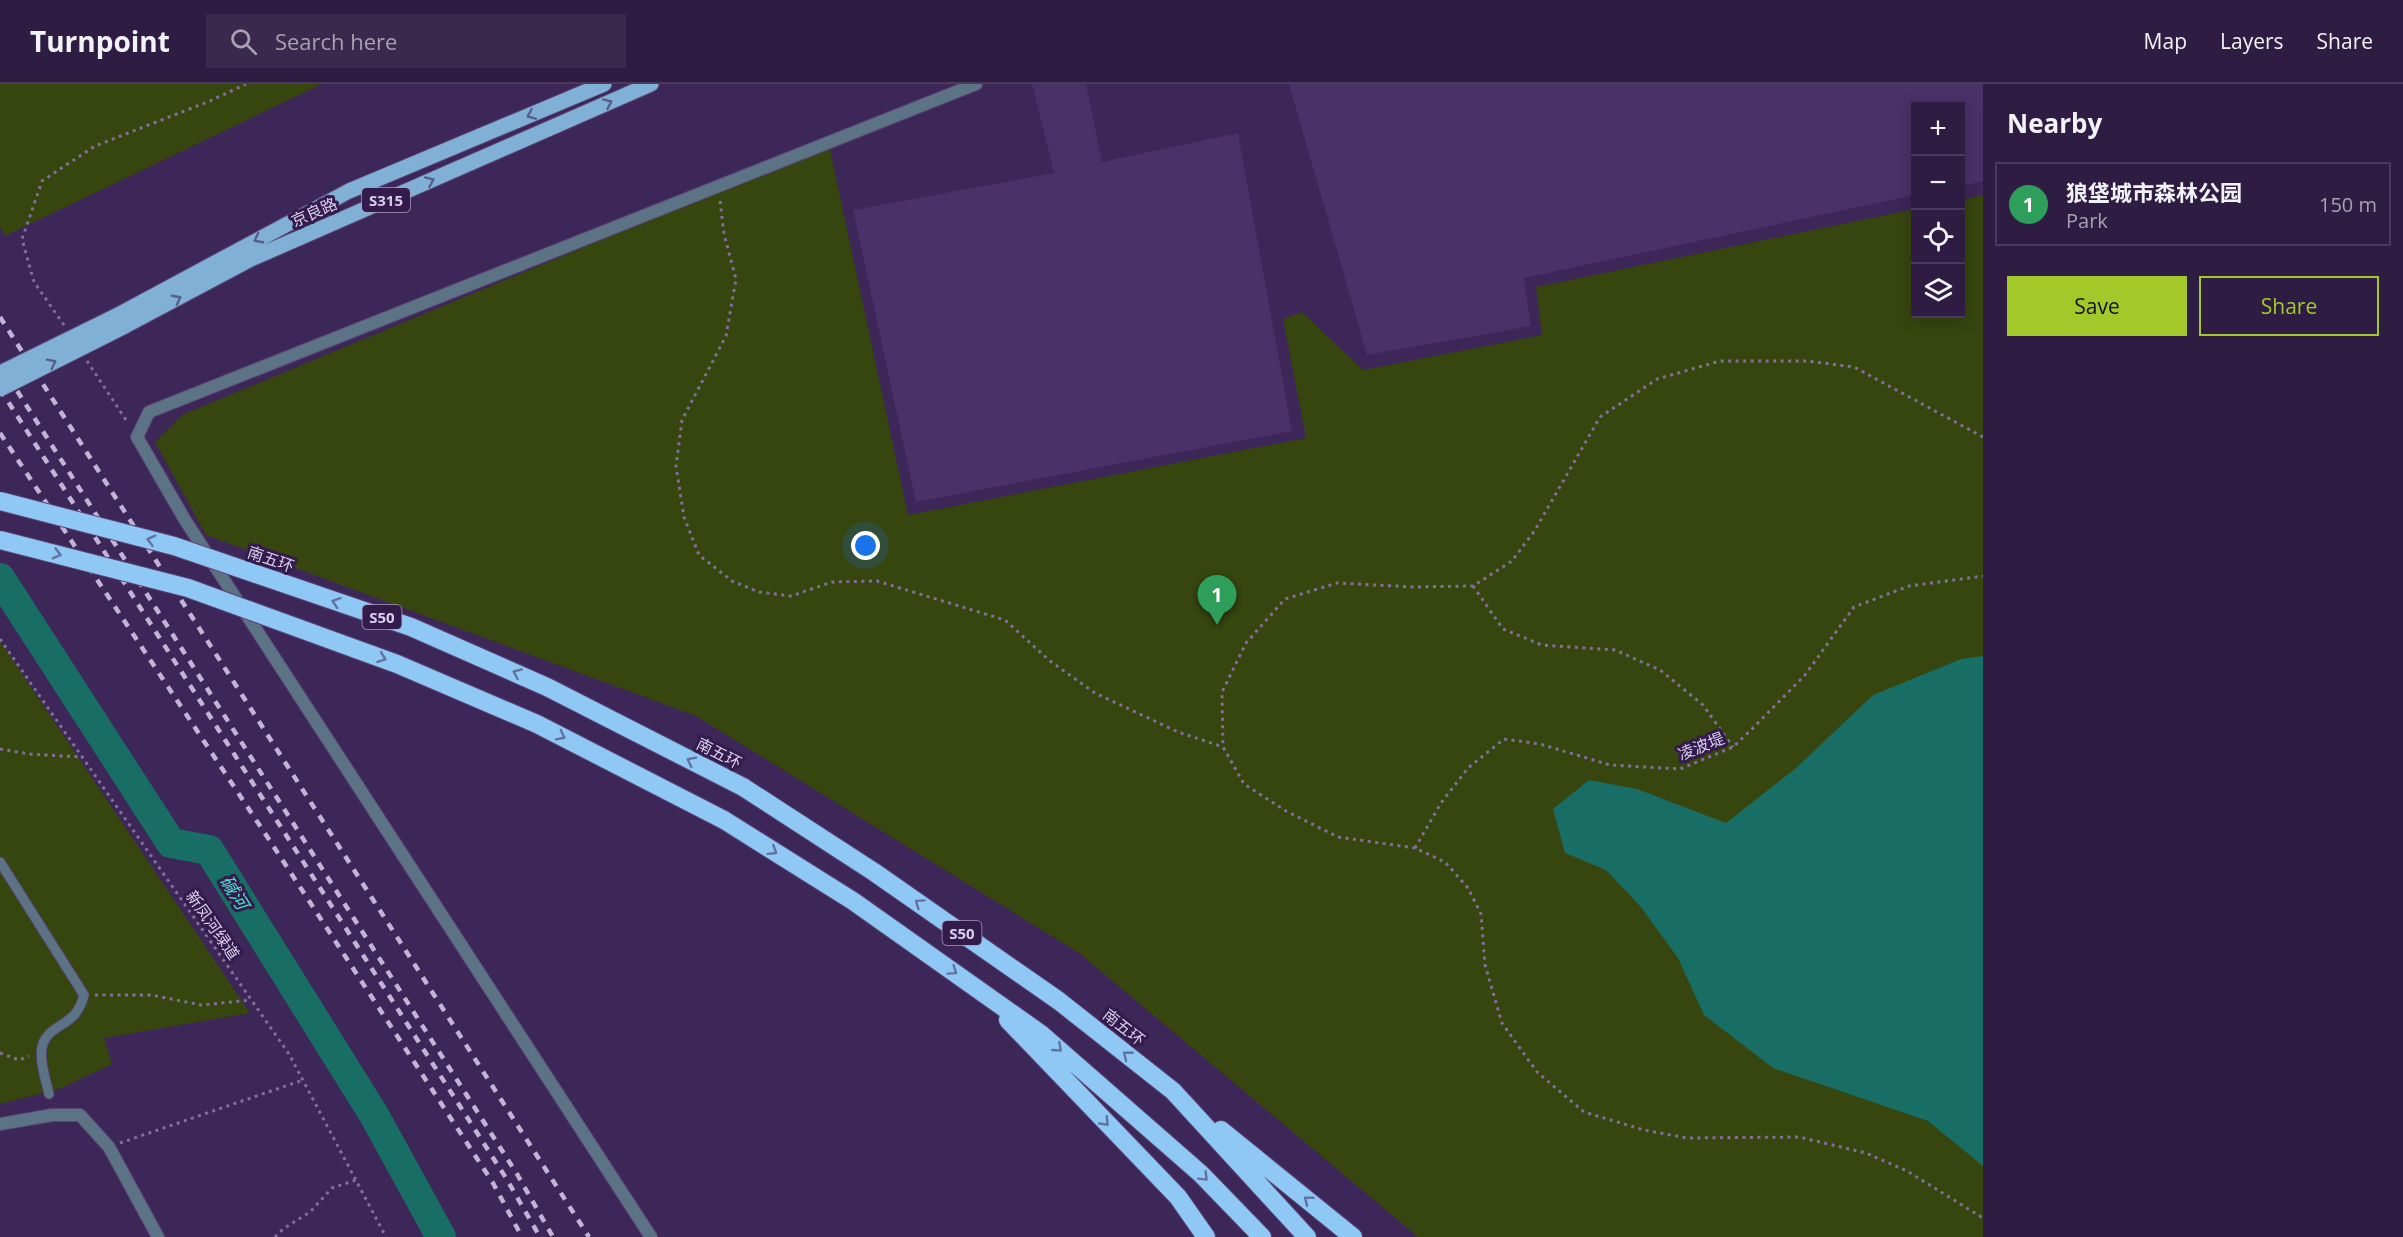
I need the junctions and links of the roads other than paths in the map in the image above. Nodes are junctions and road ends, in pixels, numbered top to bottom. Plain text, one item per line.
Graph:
1 (604, 84) edge
2 (651, 84) edge
3 (976, 84) edge
4 (121, 321) junction
5 (0, 373) edge
6 (0, 389) edge
7 (0, 501) edge
8 (0, 540) edge
9 (0, 861) edge
10 (977, 989) junction
11 (1173, 1091) junction
12 (49, 1094) dead end
13 (0, 1124) edge
14 (158, 1237) edge
15 (651, 1237) edge
16 (1206, 1237) edge
17 (1262, 1237) edge
18 (1307, 1237) edge
19 (1353, 1237) edge

1 -> 4 main road, 京良路 / S315
4 -> 2 main road, 京良路 / S315
3 - 15 street
4 - 5 main road, 京良路 / S315, bridge
6 -> 4 main road, 京良路 / S315, bridge
11 -> 7 highway, 南五环 / S50, bridge
8 -> 10 highway, S50, bridge
9 - 12 lane
10 -> 16 highway
10 -> 17 highway, S50
11 - 18 highway, 南五环 / S50
19 -> 11 highway
13 - 14 street

